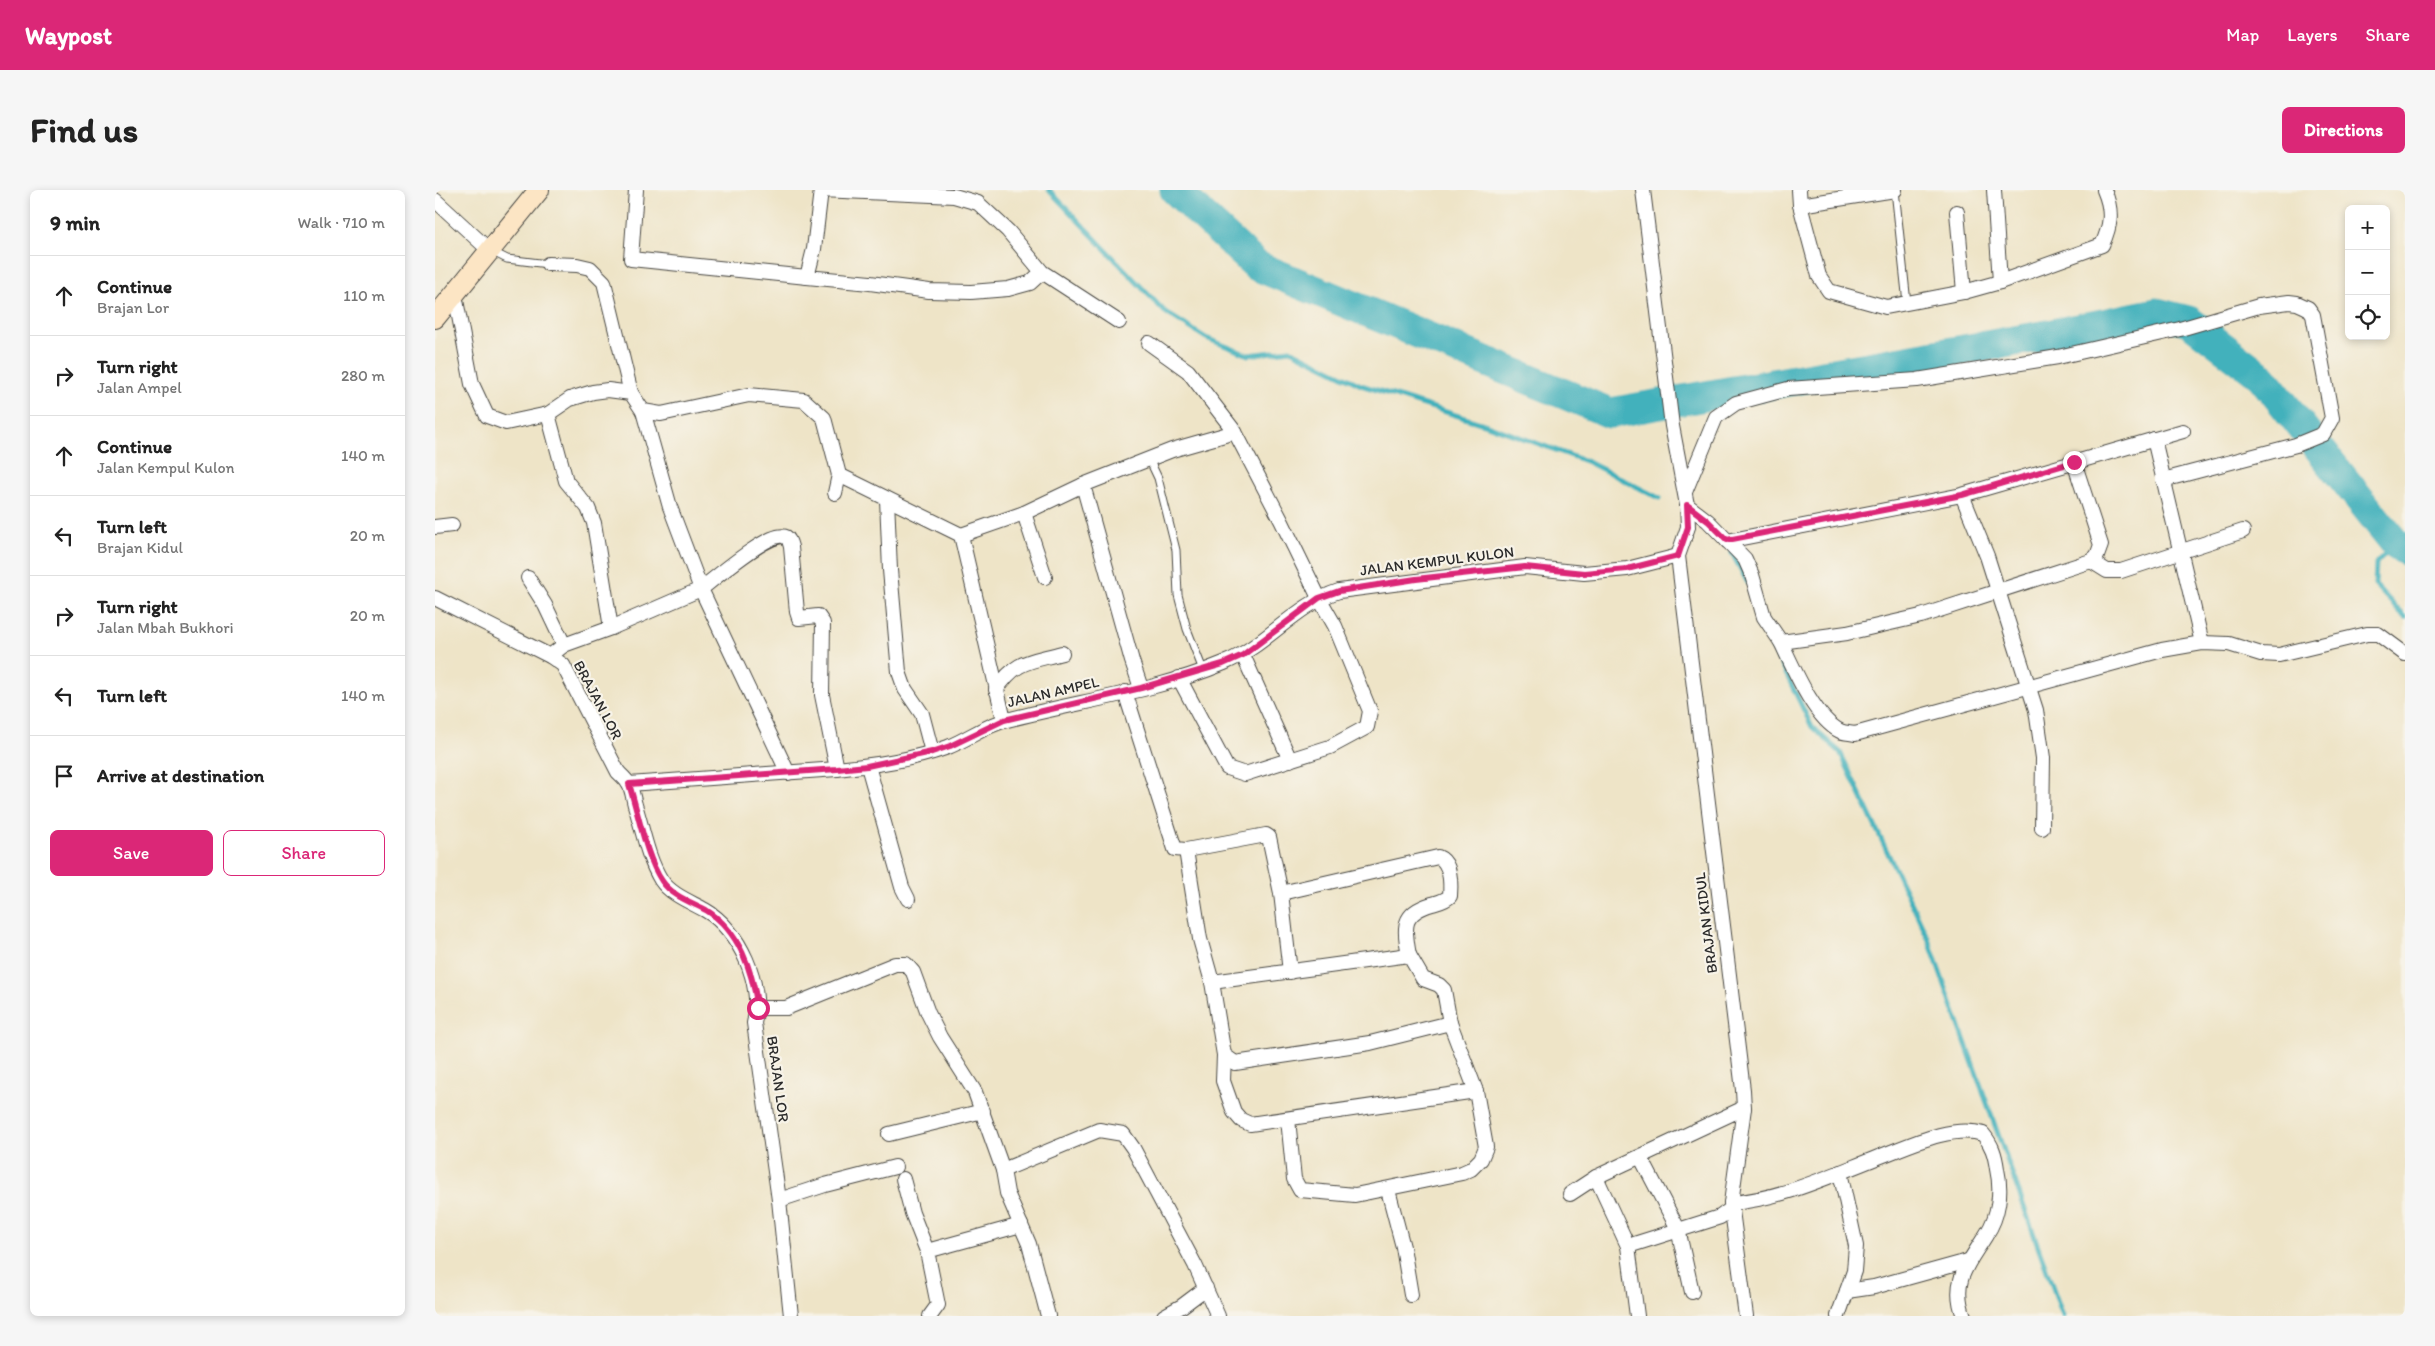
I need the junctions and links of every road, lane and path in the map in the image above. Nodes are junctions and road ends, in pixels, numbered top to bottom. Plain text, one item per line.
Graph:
1 (539, 190) edge
2 (636, 190) edge
3 (821, 190) edge
4 (1643, 190) edge
5 (1799, 190) edge
6 (1895, 190) edge
7 (1994, 190) edge
8 (2106, 196) edge
9 (435, 200) edge
10 (1800, 205) junction
11 (1957, 212) dead end
12 (489, 250) junction
13 (548, 264) joint
14 (1042, 272) junction
15 (807, 277) junction
16 (2000, 282) junction
17 (1964, 292) junction
18 (455, 295) junction
19 (1907, 303) junction
20 (435, 318) edge
21 (1119, 322) dead end
22 (1149, 343) dead end
23 (631, 393) junction
24 (643, 411) junction
25 (547, 414) junction
26 (2183, 431) dead end
27 (1235, 432) junction
28 (2154, 439) junction
29 (1149, 459) junction
30 (2074, 462) junction
31 (839, 475) junction
32 (2163, 480) junction
33 (1083, 485) junction
34 (835, 493) dead end
35 (1962, 495) junction
36 (887, 499) junction
37 (1686, 499) junction
38 (1024, 513) junction
39 (452, 525) dead end
40 (435, 527) edge
41 (2243, 531) dead end
42 (961, 535) junction
43 (1727, 540) junction
44 (2181, 552) junction
45 (1678, 556) junction
46 (2091, 561) junction
47 (1045, 577) dead end
48 (528, 578) dead end
49 (701, 589) junction
50 (1999, 592) junction
51 (435, 598) edge
52 (1319, 598) junction
53 (611, 628) junction
54 (1781, 642) junction
55 (2202, 643) junction
56 (564, 645) junction
57 (1062, 653) dead end
58 (2405, 654) edge
59 (1243, 655) junction
60 (550, 656) junction
61 (1203, 670) junction
62 (1179, 678) junction
63 (2028, 686) junction
64 (1141, 688) junction
65 (996, 690) junction
66 (1125, 692) junction
67 (1004, 720) junction
68 (932, 752) junction
69 (1290, 760) junction
70 (867, 766) junction
71 (837, 769) junction
72 (788, 773) junction
73 (629, 784) junction
74 (2042, 828) dead end
75 (1185, 850) junction
76 (1281, 893) junction
77 (908, 899) dead end
78 (1409, 955) junction
79 (1291, 972) junction
80 (1212, 982) junction
81 (758, 1008) junction
82 (1450, 1023) junction
83 (1224, 1055) junction
84 (1476, 1090) junction
85 (1745, 1108) junction
86 (983, 1111) junction
87 (1287, 1119) junction
88 (889, 1134) dead end
89 (1641, 1158) junction
90 (895, 1168) dead end
91 (1003, 1170) junction
92 (1840, 1172) junction
93 (1596, 1177) junction
94 (903, 1179) dead end
95 (1387, 1190) junction
96 (1570, 1194) dead end
97 (779, 1200) junction
98 (1731, 1206) junction
99 (1021, 1225) junction
100 (1678, 1229) junction
101 (1628, 1246) junction
102 (927, 1251) junction
103 (1967, 1261) junction
104 (1206, 1288) junction
105 (1847, 1290) junction
106 (1692, 1292) dead end
107 (1411, 1296) dead end
108 (791, 1316) edge
109 (929, 1316) edge
110 (1048, 1316) edge
111 (1163, 1316) edge
112 (1218, 1316) edge
113 (1637, 1316) edge
114 (1746, 1316) edge
115 (1838, 1316) edge
116 (1964, 1316) edge

1 - 12 street
2 - 15 street
3 - 14 street
3 - 15 street
4 - 37 street
5 - 10 street
6 - 10 street
6 - 19 lane
7 - 16 street
8 - 16 street
9 - 12 street
10 - 19 street
11 - 17 street
12 - 13 lane
12 - 18 street
13 - 23 street
14 - 15 street
14 - 21 street
16 - 17 street
17 - 19 street
18 - 20 street
18 - 25 street
22 - 27 street
23 - 24 street
23 - 25 street
24 - 31 street
24 - 49 street
25 - 53 street
26 - 28 street
27 - 29 street
27 - 52 street
28 - 30 street
28 - 32 street
29 - 33 street
29 - 61 lane
30 - 35 street
30 - 46 street
31 - 34 street
31 - 36 street
32 - 37 street
32 - 44 street
33 - 38 street
33 - 64 street
35 - 43 street
35 - 50 street
36 - 42 street
36 - 68 street
37 - 43 street
37 - 45 street, BRAJAN KIDUL
38 - 42 street
38 - 47 street
39 - 40 street
41 - 44 street
42 - 65 street
43 - 54 street
44 - 46 street
44 - 55 street
45 - 52 street, JALAN KEMPUL KULON
45 - 85 street, BRAJAN KIDUL
46 - 50 street
48 - 56 street
49 - 53 street
49 - 71 street
49 - 72 street
50 - 54 street
50 - 63 street
51 - 60 street, BRAJAN LOR
52 - 59 street, JALAN AMPEL
52 - 69 street
53 - 56 street
54 - 63 street
55 - 58 street
55 - 63 street
56 - 60 street
57 - 65 street
59 - 61 street, JALAN AMPEL
59 - 69 street
60 - 73 street, BRAJAN LOR
61 - 62 street, JALAN AMPEL
62 - 64 street, JALAN AMPEL
62 - 69 street
63 - 74 street
64 - 66 street, JALAN AMPEL
65 - 67 street
66 - 67 street, JALAN AMPEL
66 - 75 street
67 - 68 street, JALAN AMPEL
68 - 70 street, JALAN AMPEL
70 - 71 street, JALAN AMPEL
70 - 77 street
71 - 72 street, JALAN AMPEL
72 - 73 street, JALAN AMPEL
73 - 81 street, BRAJAN LOR
75 - 76 street
75 - 80 street
76 - 78 street
76 - 79 street
78 - 79 street
78 - 82 street
79 - 80 street
80 - 83 street
81 - 86 street
81 - 97 street, BRAJAN LOR
82 - 83 street
82 - 84 street
83 - 87 street
84 - 87 street
84 - 95 street
85 - 89 street
85 - 98 street, BRAJAN KIDUL
86 - 88 street
86 - 91 street
87 - 95 street
89 - 93 street
89 - 100 street
90 - 97 street
91 - 99 street
91 - 104 street
92 - 98 street
92 - 103 street
92 - 105 street
93 - 96 street
93 - 101 street
94 - 102 street
95 - 107 street
97 - 108 street, BRAJAN LOR
98 - 100 street
98 - 114 street, BRAJAN KIDUL
99 - 102 street
99 - 110 street
100 - 101 street
100 - 106 street
101 - 113 street
102 - 109 street
103 - 105 street
103 - 116 street
104 - 111 street
104 - 112 street
105 - 115 street

